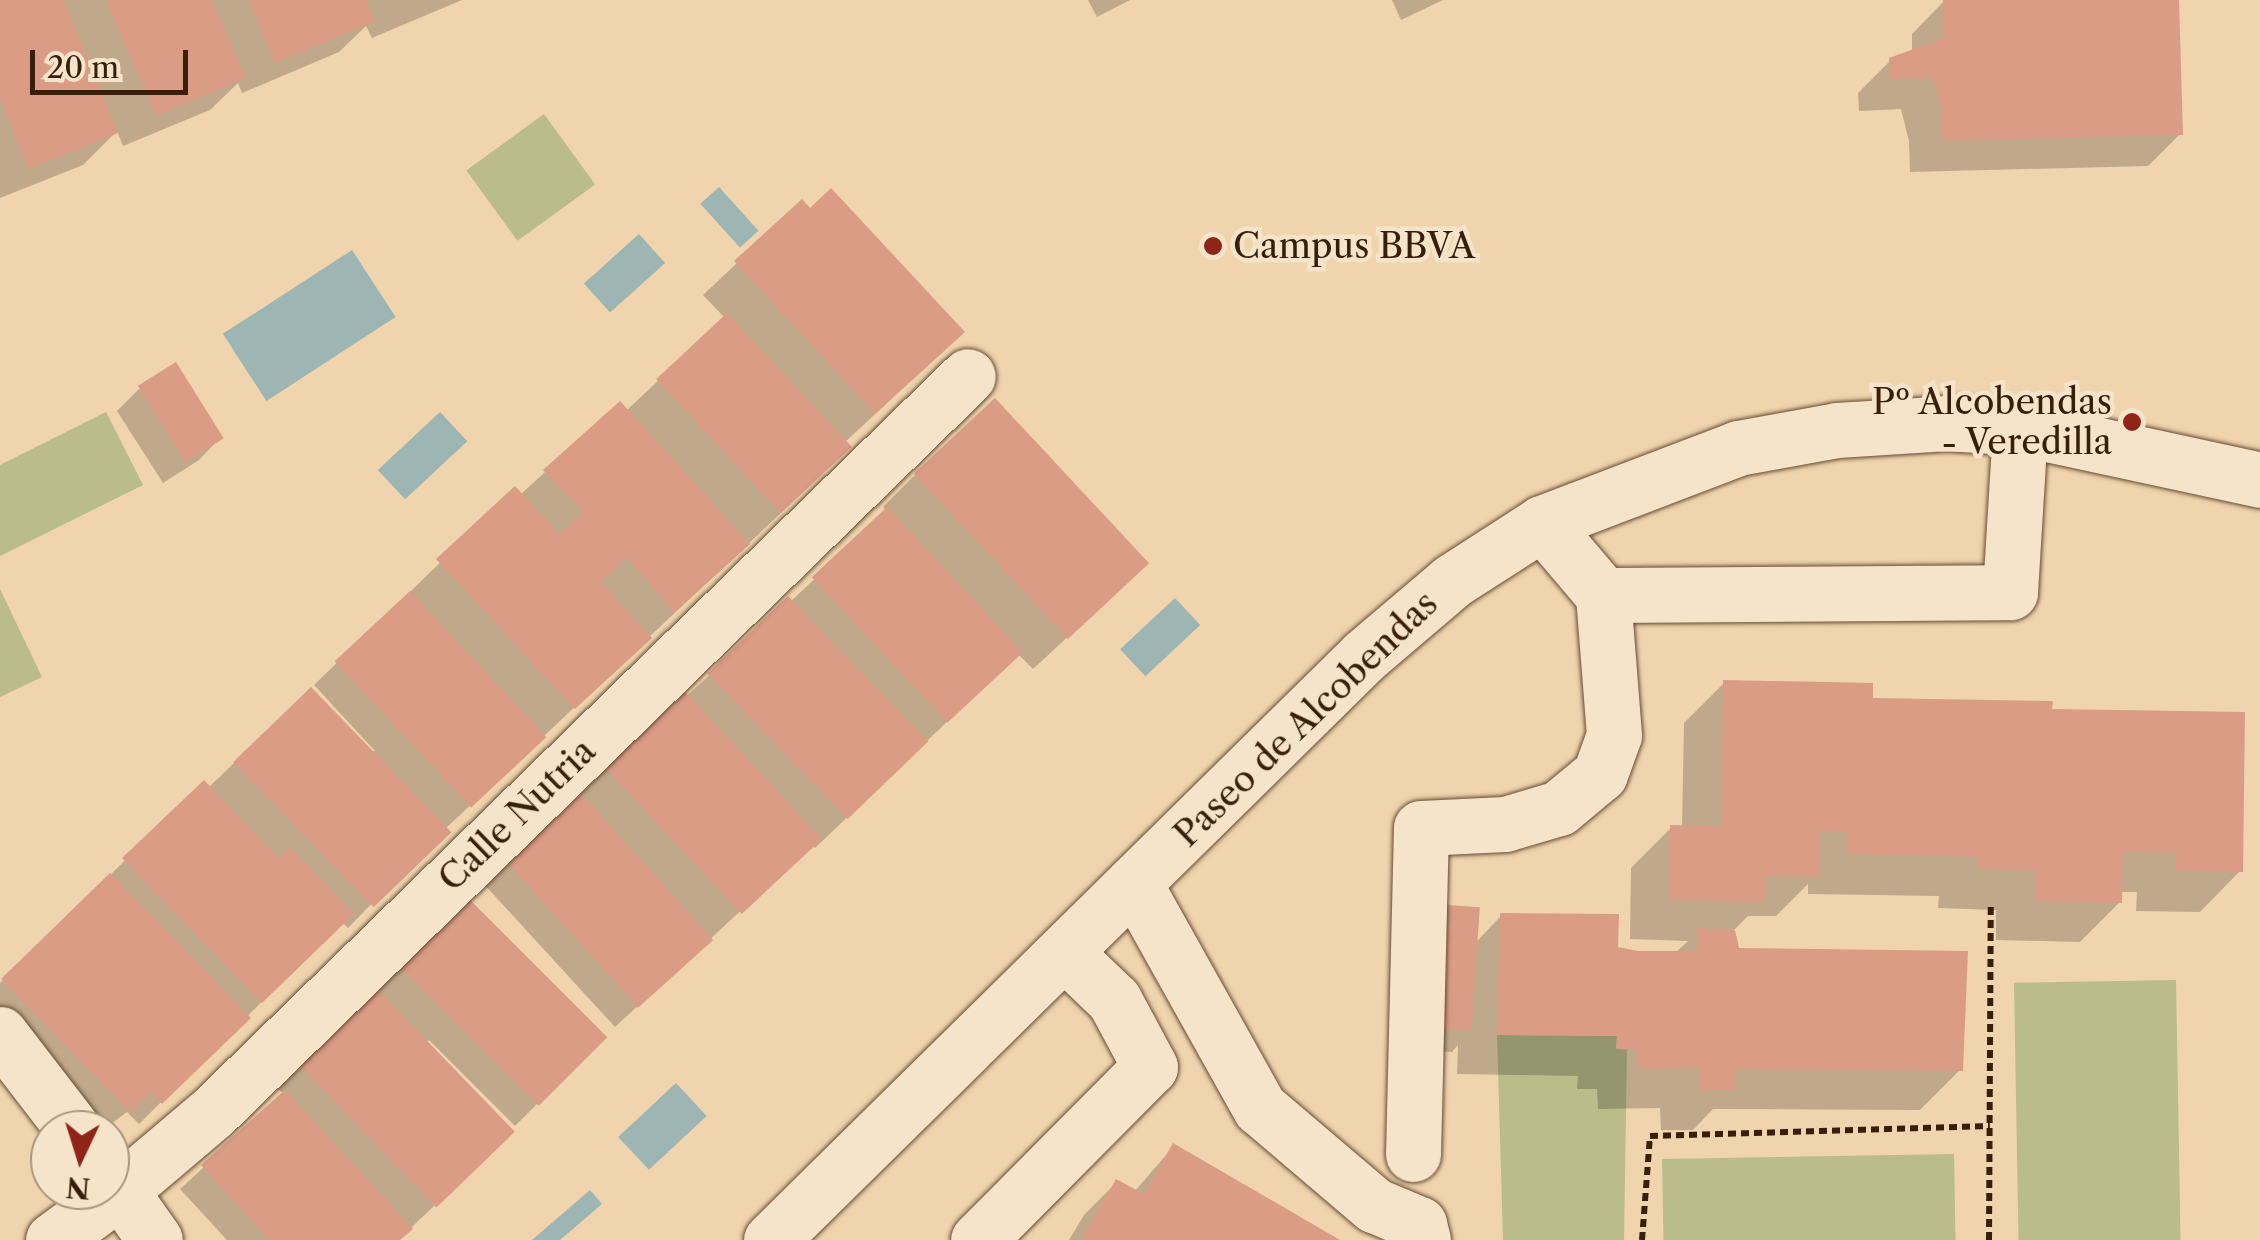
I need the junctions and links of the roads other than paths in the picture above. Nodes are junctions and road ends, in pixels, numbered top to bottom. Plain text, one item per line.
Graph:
1 (968, 376) dead end
2 (2020, 428) junction
3 (2260, 480) edge
4 (1542, 523) junction
5 (1603, 595) junction
6 (1134, 884) junction
7 (1064, 952) junction
8 (0, 1034) edge
9 (59, 1110) edge
10 (1413, 1154) dead end
11 (146, 1214) edge
12 (53, 1240) edge
13 (771, 1240) edge
14 (978, 1240) edge
15 (1424, 1240) edge

1 - 11 street, Calle Nutria
2 - 3 street, Paseo de Alcobendas
2 - 4 street, Paseo de Alcobendas
2 - 5 street
4 - 5 street
4 - 6 street, Paseo de Alcobendas
5 - 10 street
6 - 7 street, Paseo de Alcobendas
6 - 15 street
7 - 13 street, Paseo de Alcobendas
7 - 14 street
8 - 9 street
11 - 12 street, Calle Nutria

